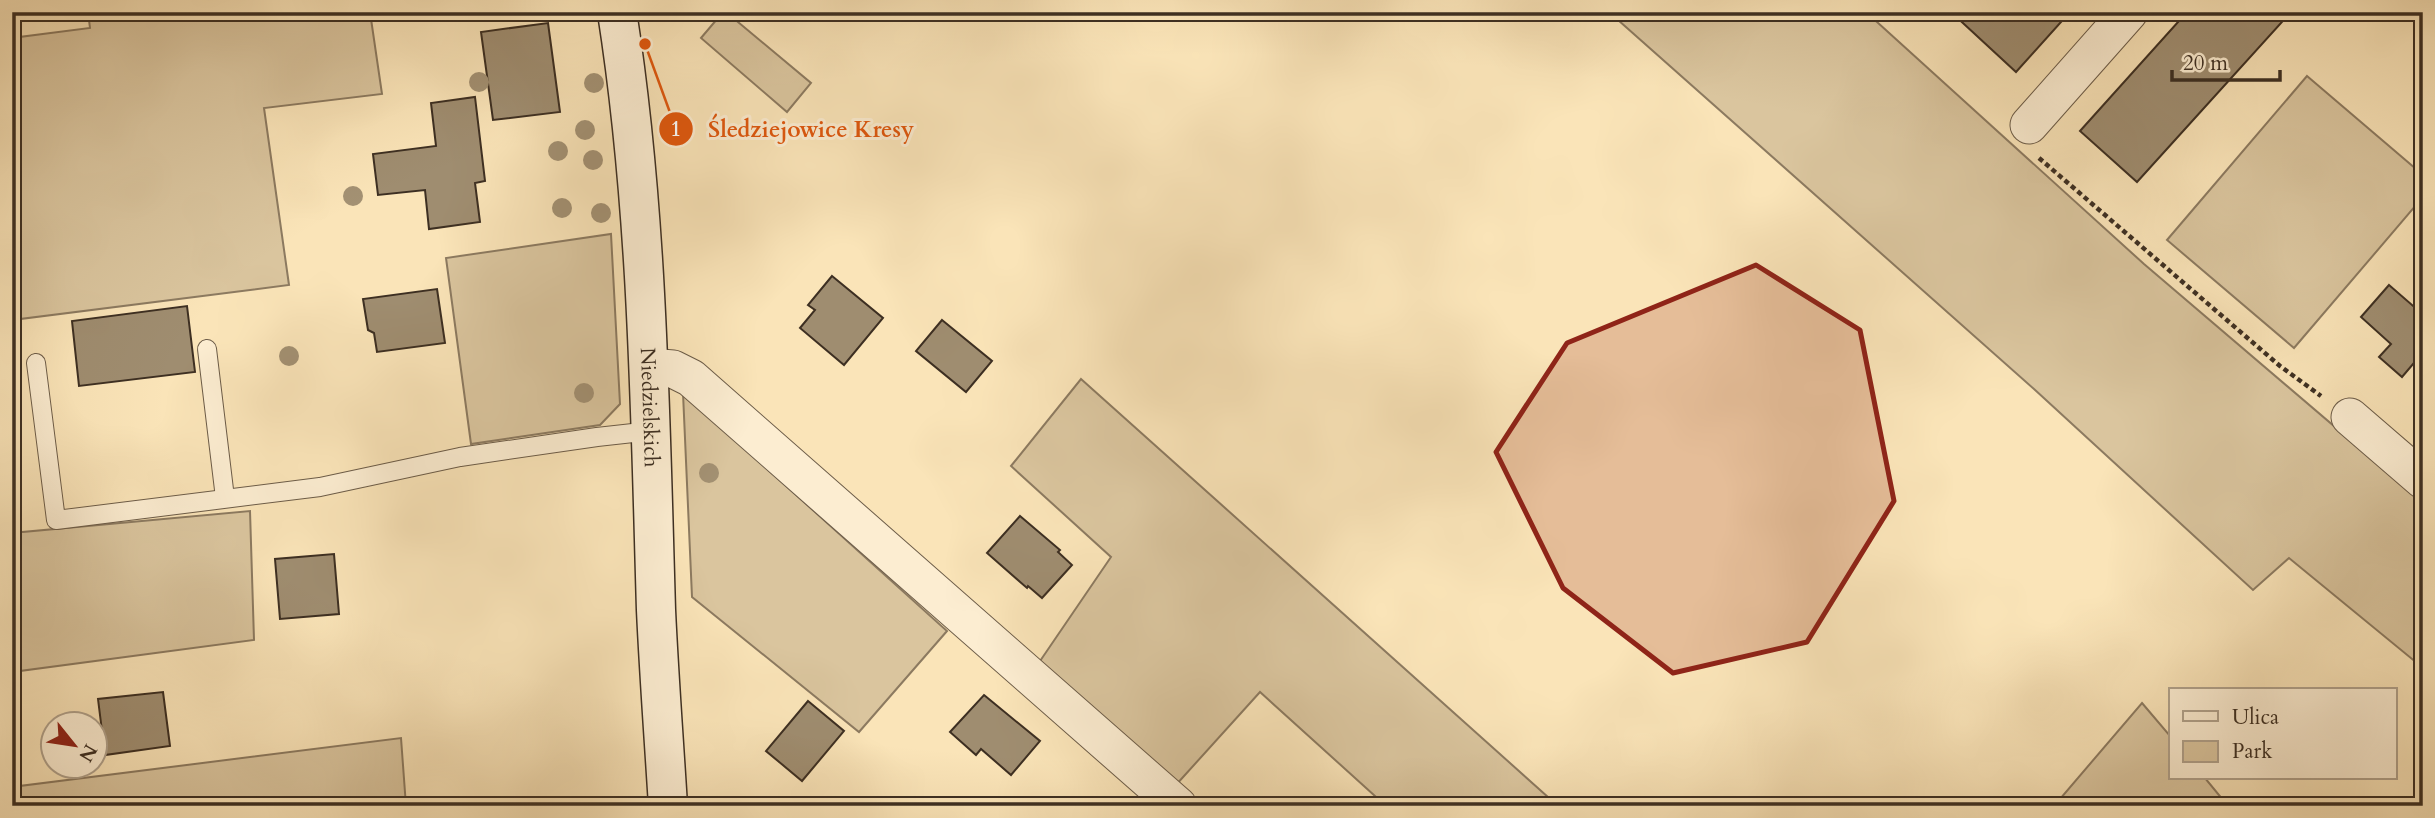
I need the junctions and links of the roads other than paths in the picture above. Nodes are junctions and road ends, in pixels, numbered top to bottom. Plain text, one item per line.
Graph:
1 (617, 12) edge
2 (2129, 12) edge
3 (2029, 125) road end
4 (207, 349) dead end
5 (36, 363) dead end
6 (649, 368) junction
7 (2350, 417) road end
8 (651, 431) junction
9 (2423, 480) edge
10 (225, 498) junction
11 (668, 806) edge
12 (1178, 806) edge

1 - 6 street, Niedzielskich
2 - 3 street
4 - 10 lane
5 - 10 lane
6 - 8 street, Niedzielskich
6 - 12 street
7 - 9 street
8 - 10 lane
8 - 11 street, Niedzielskich

